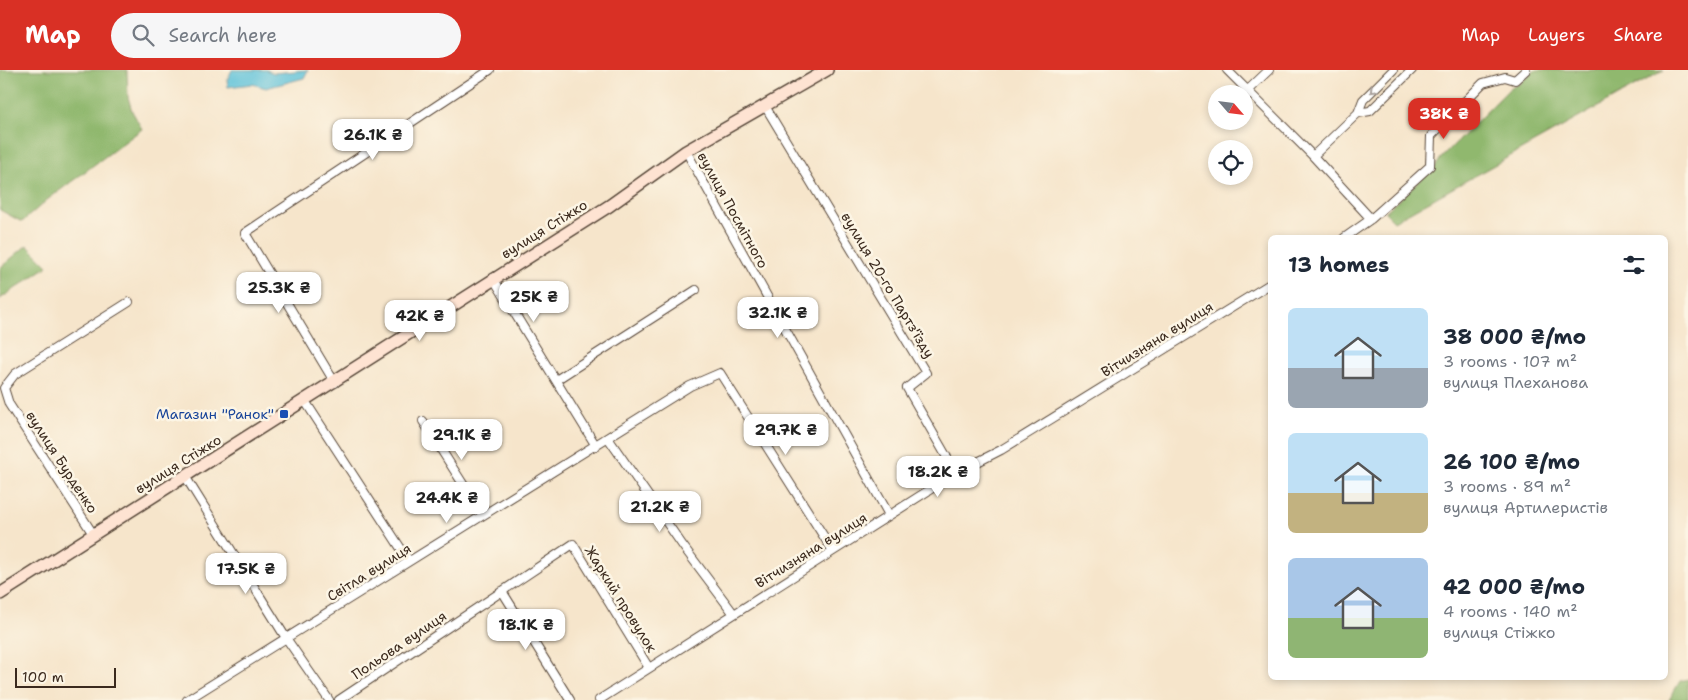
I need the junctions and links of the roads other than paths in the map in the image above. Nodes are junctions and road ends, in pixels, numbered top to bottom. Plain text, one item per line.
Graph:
1 (490, 70) edge
2 (827, 70) edge
3 (1226, 70) edge
4 (1269, 70) edge
5 (1393, 70) edge
6 (1412, 70) edge
7 (1526, 70) edge
8 (1241, 85) edge
9 (1253, 85) edge
10 (1253, 97) edge
11 (765, 106) junction
12 (1358, 113) junction
13 (686, 151) junction
14 (1313, 156) junction
15 (1371, 218) junction
16 (1348, 235) edge
17 (493, 278) junction
18 (1268, 285) edge
19 (696, 290) dead end
20 (129, 302) dead end
21 (556, 380) junction
22 (335, 383) junction
23 (2, 397) edge
24 (305, 401) junction
25 (423, 420) dead end
26 (608, 438) junction
27 (596, 446) junction
28 (956, 473) junction
29 (185, 476) junction
30 (482, 514) junction
31 (889, 516) junction
32 (93, 534) junction
33 (573, 544) joint
34 (833, 551) junction
35 (409, 561) junction
36 (502, 590) junction
37 (0, 594) edge
38 (734, 614) junction
39 (286, 638) junction
40 (648, 668) junction
41 (187, 700) edge
42 (329, 700) edge
43 (339, 700) edge
44 (570, 700) edge
45 (599, 700) edge

1 - 22 street
2 - 11 street, вулиця Стіжко
3 - 8 street
4 - 9 street
5 -> 12 street
6 - 12 street
7 - 15 street
10 - 14 street
11 - 13 street, вулиця Стіжко
11 - 28 street, вулиця 20-го Партз'їзду
12 - 14 street
13 - 17 street, вулиця Стіжко
13 - 31 street, вулиця Посмітного
14 - 15 street
15 - 16 street
17 - 21 street
17 - 22 street, вулиця Стіжко
18 - 28 street, Вітчизняна вулиця
19 - 21 street
20 - 23 street
21 - 27 street
22 - 24 street, вулиця Стіжко
23 - 32 street, вулиця Бурденко
24 - 29 street, вулиця Стіжко
24 - 35 street
25 - 30 street
26 - 27 street, Світла вулиця
26 - 34 street, Світла вулиця
26 - 38 street
27 - 30 street, Світла вулиця
28 - 31 street, Вітчизняна вулиця
29 - 32 street, вулиця Стіжко
29 - 39 street
30 - 35 street, Світла вулиця
31 - 34 street, Вітчизняна вулиця
32 - 37 street, вулиця Стіжко
33 - 36 street, Польова вулиця
33 - 40 street, Жаркий провулок
34 - 38 street, Вітчизняна вулиця
35 - 39 street, Світла вулиця
36 - 43 street, Польова вулиця
36 - 44 street
38 - 40 street, Вітчизняна вулиця
39 - 41 street, Світла вулиця
39 - 42 street
40 - 45 street, Вітчизняна вулиця

